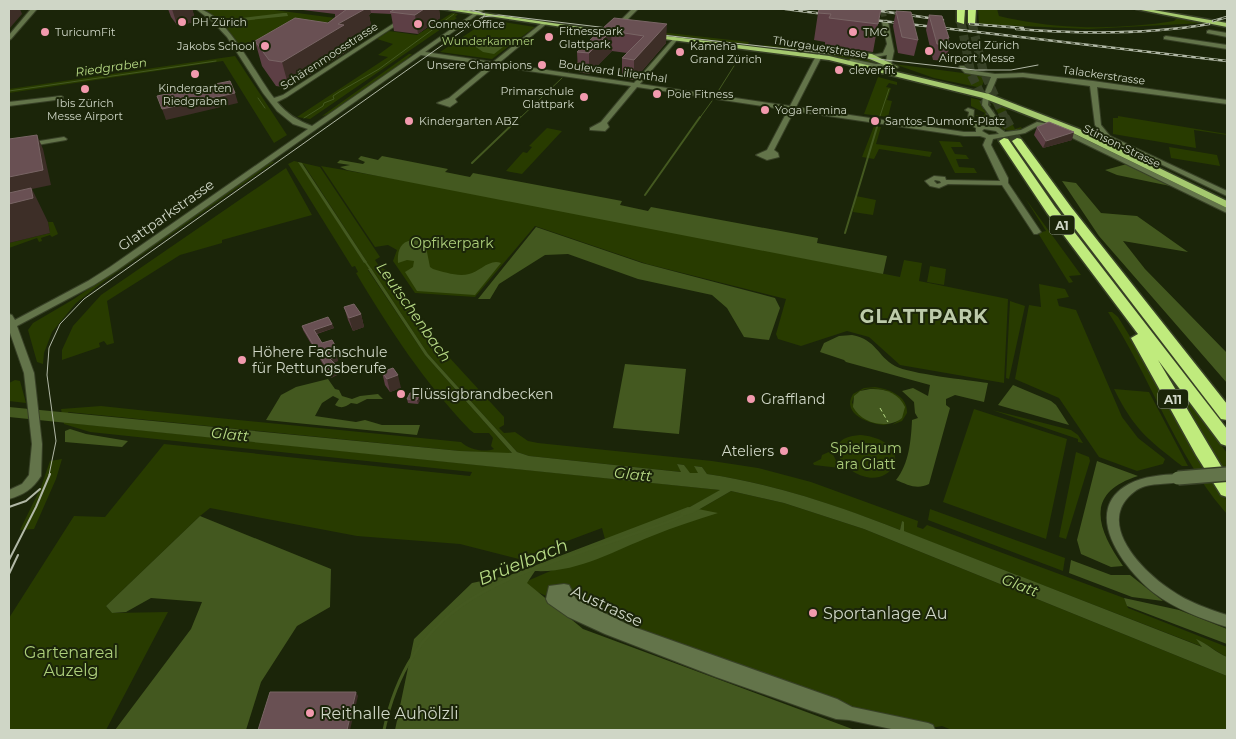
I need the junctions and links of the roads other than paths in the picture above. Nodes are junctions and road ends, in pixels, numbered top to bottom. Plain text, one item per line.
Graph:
1 (34, 9) edge
2 (198, 9) edge
3 (419, 9) edge
4 (444, 9) edge
5 (483, 9) edge
6 (635, 9) edge
7 (961, 9) edge
8 (972, 9) edge
9 (1138, 9) edge
10 (476, 12) edge
11 (565, 21) junction
12 (885, 22) tunnel mouth
13 (961, 22) tunnel mouth
14 (972, 23) tunnel mouth
15 (543, 24) junction
16 (1227, 25) edge
17 (555, 26) junction
18 (616, 27) junction
19 (646, 30) edge
20 (1209, 32) dead end
21 (637, 35) edge
22 (1227, 35) edge
23 (9, 38) edge
24 (1166, 38) dead end
25 (676, 39) junction
26 (768, 44) junction
27 (888, 45) junction
28 (1227, 47) edge
29 (760, 49) junction
30 (420, 52) junction
31 (819, 56) junction
32 (870, 56) junction
33 (835, 59) junction
34 (886, 63) junction
35 (494, 64) junction
36 (962, 67) dead end
37 (995, 76) junction
38 (1093, 83) junction
39 (636, 85) junction
40 (987, 94) junction
41 (61, 98) dead end
42 (451, 99) dead end
43 (273, 101) junction
44 (1227, 102) edge
45 (9, 104) edge
46 (792, 108) junction
47 (968, 110) dead end
48 (603, 123) dead end
49 (311, 128) junction
50 (994, 128) junction
51 (980, 131) junction
52 (990, 137) junction
53 (1003, 138) junction
54 (64, 139) dead end
55 (1017, 141) tunnel mouth
56 (9, 148) edge
57 (770, 152) dead end
58 (945, 182) dead end
59 (1004, 183) junction
60 (1227, 194) edge
61 (1227, 200) edge
62 (1227, 205) edge
63 (1227, 211) edge
64 (1037, 232) dead end
65 (1125, 307) junction
66 (1146, 310) junction
67 (10, 322) edge
68 (1227, 399) edge
69 (1227, 415) edge
70 (1227, 440) edge
71 (1227, 474) edge
72 (1227, 490) edge
73 (9, 495) edge
74 (1227, 621) edge
75 (849, 713) junction
76 (928, 730) edge

1 - 23 street
2 - 43 street
3 - 43 street, Schärenmoosstrasse
4 - 10 main road
5 - 10 main road
5 - 11 main road
6 - 18 street
7 - 13 highway
8 - 14 highway
9 - 16 main road
10 - 15 main road
10 - 30 street, Glattparkstrasse
11 - 17 main road
11 - 18 main road
12 - 27 street
15 - 17 main road
15 - 35 street
17 - 18 main road
19 - 26 main road, Thurgauerstrasse
20 - 22 street
21 - 25 main road, Thurgauerstrasse
24 - 28 street
25 - 29 main road, Thurgauerstrasse
25 - 39 street
26 - 29 main road
26 - 32 main road, Thurgauerstrasse
27 - 32 street
27 - 34 street
29 - 31 main road, Thurgauerstrasse
30 - 35 street, Boulevard Lilienthal
30 - 49 street, Glattparkstrasse
31 - 33 main road, Thurgauerstrasse
31 - 46 street
32 - 34 main road, Thurgauerstrasse
33 - 34 main road
33 - 40 main road, Thurgauerstrasse
34 - 40 main road, Thurgauerstrasse
35 - 39 street, Boulevard Lilienthal
35 - 42 street
36 - 37 street, Talackerstrasse
37 - 38 street, Talackerstrasse
37 - 40 street
38 - 44 street, Talackerstrasse
38 - 60 street
39 - 46 street, Boulevard Lilienthal
39 - 48 street
40 - 50 street
40 - 61 main road, Thurgauerstrasse
40 - 62 main road, Thurgauerstrasse
41 - 45 street
43 - 49 street
46 - 51 street, Boulevard Lilienthal
46 - 57 street
47 - 51 street
49 - 67 street, Glattparkstrasse
50 - 51 street
50 - 53 street
51 - 52 street
52 - 53 street, Stinson-Strasse
52 - 59 street
53 - 63 street, Stinson-Strasse
53 - 65 highway, A1
54 - 56 street
55 - 66 highway, A1
58 - 59 street
59 - 64 street
65 - 70 highway, A1
65 - 72 highway, A11
66 - 68 highway
66 - 69 highway, A1
67 - 73 street
71 - 74 street, bridge
75 - 75 street, Austrasse
75 - 76 street, Austrasse

